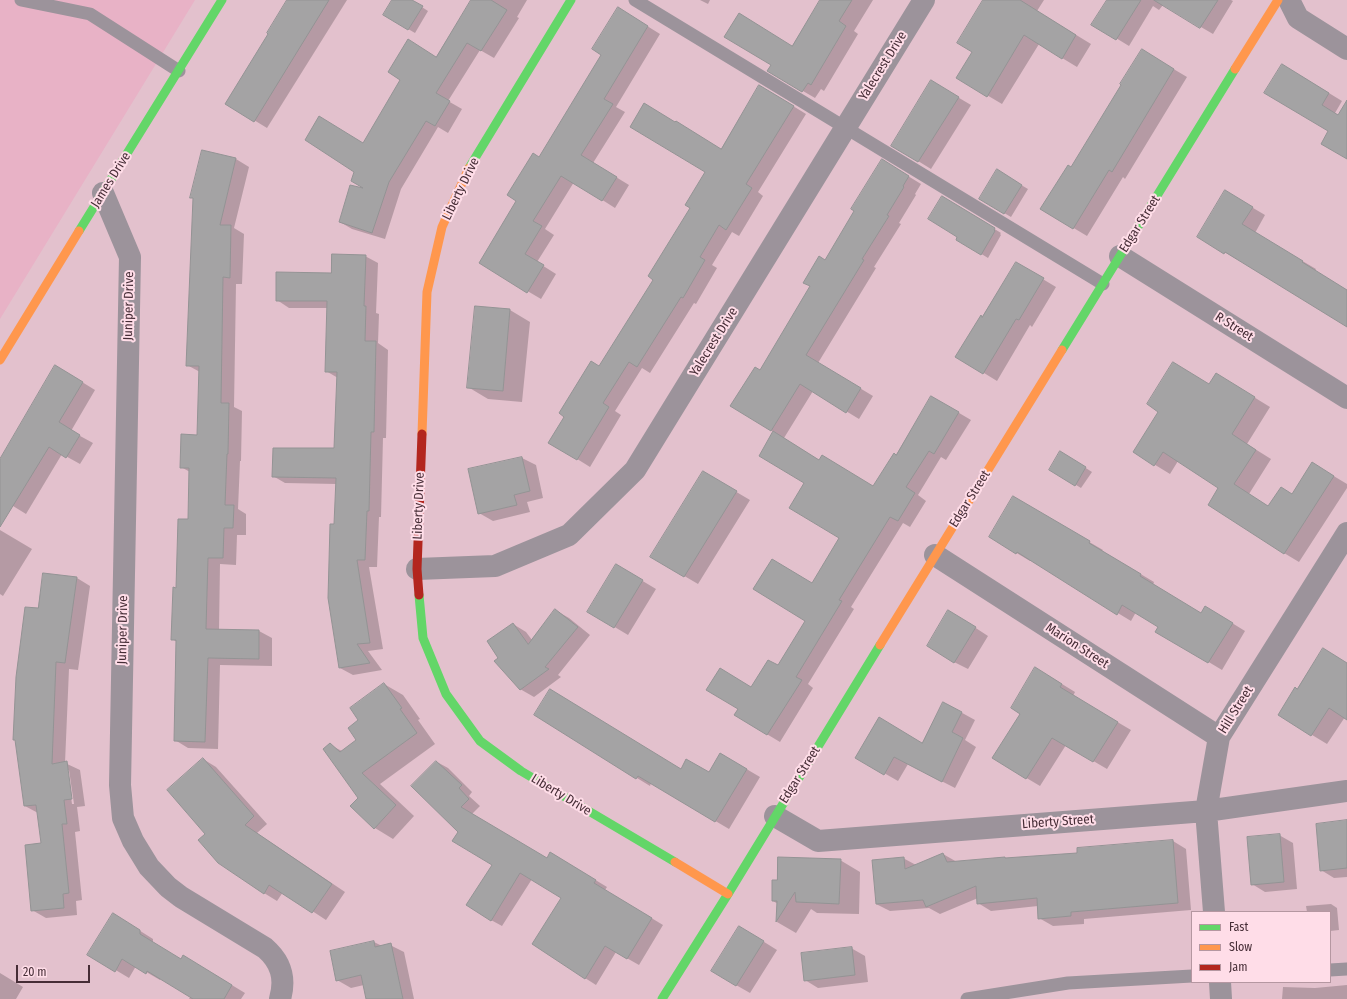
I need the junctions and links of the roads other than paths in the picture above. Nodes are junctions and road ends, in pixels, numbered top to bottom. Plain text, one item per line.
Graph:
1 (20, 0) edge
2 (222, 0) edge
3 (571, 0) edge
4 (635, 0) edge
5 (924, 0) edge
6 (1278, 0) edge
7 (1289, 0) edge
8 (1347, 49) edge
9 (179, 71) junction
10 (845, 128) junction
11 (103, 193) junction
12 (1120, 256) junction
13 (1103, 284) junction
14 (0, 360) edge
15 (1347, 398) edge
16 (1347, 533) edge
17 (935, 555) junction
18 (417, 569) junction
19 (1218, 737) junction
20 (1347, 791) edge
21 (1206, 811) junction
22 (775, 816) junction
23 (728, 894) junction
24 (1214, 911) edge
25 (1347, 969) edge
26 (1331, 970) edge
27 (1191, 976) edge
28 (1220, 983) edge
29 (280, 999) edge
30 (662, 999) edge
31 (967, 999) edge
32 (1221, 999) edge

1 - 9 lane
2 - 9 street, James Drive
3 - 18 street, Liberty Drive
4 - 10 lane
5 - 10 street, Yalecrest Drive
6 - 12 street, Edgar Street
7 - 8 street
9 - 11 street, James Drive
10 - 13 lane
10 - 18 street, Yalecrest Drive
11 - 14 street, James Drive
11 - 29 street, Juniper Drive
12 - 13 street, Edgar Street
12 - 15 street, R Street
13 - 17 street, Edgar Street
16 - 19 street, Hill Street
17 - 19 street, Marion Street
17 - 22 street, Edgar Street
18 - 23 street, Liberty Drive
19 - 21 street, Hill Street
20 - 21 street, Liberty Street
21 - 22 street, Liberty Street
21 - 24 street, Hill Street
22 - 23 street, Edgar Street
23 - 30 street, Edgar Street
25 - 26 lane
27 - 31 lane
28 - 32 street

